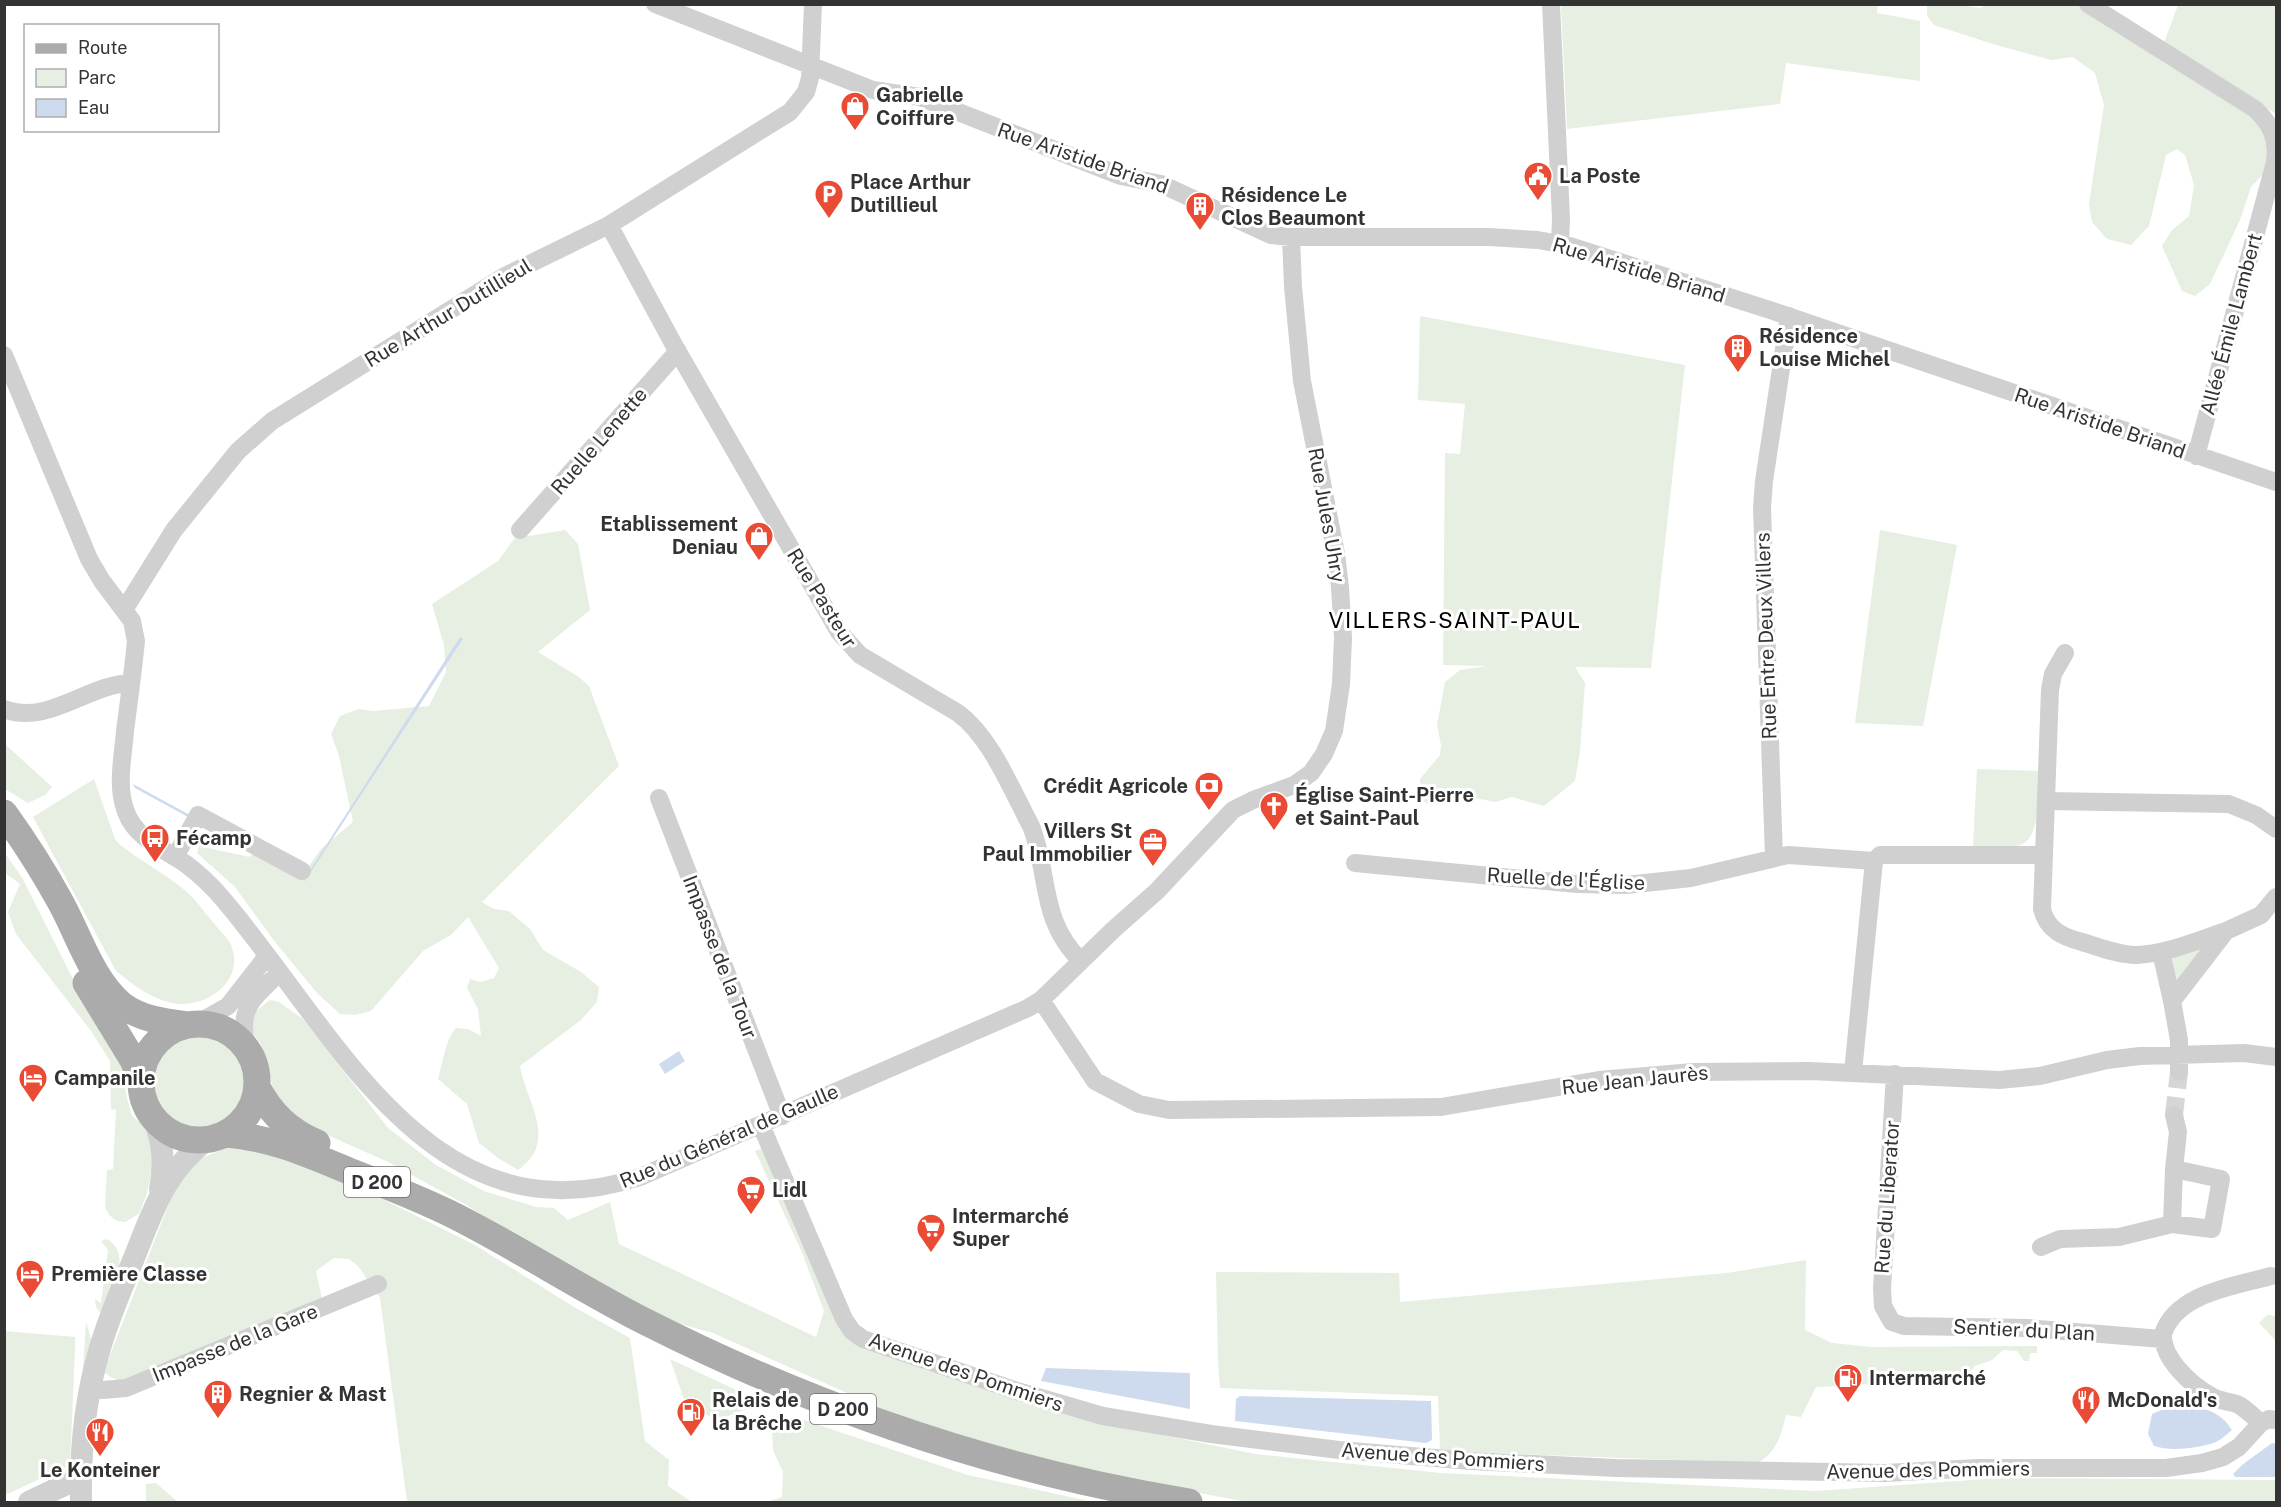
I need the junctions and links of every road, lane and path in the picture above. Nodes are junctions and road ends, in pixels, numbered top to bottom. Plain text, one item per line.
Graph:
1 (655, 4) edge
2 (813, 4) edge
3 (1551, 4) edge
4 (2088, 4) edge
5 (810, 67) junction
6 (609, 225) junction
7 (1291, 237) junction
8 (1560, 244) junction
9 (1789, 316) junction
10 (678, 351) junction
11 (4, 355) edge
12 (2196, 456) junction
13 (2277, 482) edge
14 (519, 530) dead end
15 (124, 610) junction
16 (2065, 653) dead end
17 (131, 683) junction
18 (4, 709) edge
19 (659, 798) dead end
20 (2046, 801) junction
21 (4, 813) edge
22 (2277, 829) edge
23 (4, 835) edge
24 (2044, 855) junction
25 (175, 857) junction
26 (1774, 858) junction
27 (1874, 861) junction
28 (1355, 863) dead end
29 (302, 871) dead end
30 (2277, 897) edge
31 (2226, 930) junction
32 (2161, 952) junction
33 (267, 956) junction
34 (1081, 961) junction
35 (280, 972) junction
36 (1041, 1000) junction
37 (2172, 1001) junction
38 (192, 1025) junction
39 (247, 1050) junction
40 (2180, 1054) junction
41 (2277, 1057) edge
42 (1853, 1072) junction
43 (2180, 1072) tunnel mouth
44 (1895, 1074) junction
45 (142, 1082) junction
46 (257, 1087) junction
47 (152, 1115) junction
48 (2174, 1115) tunnel mouth
49 (782, 1116) junction
50 (761, 1125) junction
51 (216, 1136) junction
52 (2174, 1169) junction
53 (157, 1200) junction
54 (2172, 1224) junction
55 (2041, 1247) dead end
56 (521, 1251) junction
57 (2271, 1276) dead end
58 (378, 1284) dead end
59 (1888, 1318) joint
60 (2162, 1339) junction
61 (90, 1389) junction
62 (2269, 1421) edge
63 (81, 1477) junction
64 (29, 1503) edge
65 (81, 1503) edge
66 (1189, 1503) edge

1 - 5 street, Rue Aristide Briand
2 - 5 street, Rue Arthur Dutillieul
3 - 8 street
4 - 12 street, Allée Émile Lambert
5 - 6 street, Rue Arthur Dutillieul
5 - 7 street, Rue Aristide Briand
6 - 10 street, Rue Pasteur
6 - 15 street, Rue Arthur Dutillieul
7 - 8 street, Rue Aristide Briand
7 - 34 street, Rue Jules Uhry
8 - 9 street, Rue Aristide Briand
9 - 12 street, Rue Aristide Briand
9 - 26 street, Rue Entre Deux Villers
10 - 14 street, Ruelle Lenette
10 - 34 street, Rue Pasteur
11 - 15 street
12 - 13 street, Rue Aristide Briand
15 - 17 street
16 - 20 street
17 - 18 street
17 - 25 street, Rue du Général de Gaulle
19 - 49 street, Impasse de la Tour
20 - 22 street
20 - 24 street
21 - 38 main road
23 - 45 main road
24 - 27 street
24 - 32 street
25 - 29 street
25 - 33 street, Rue du Général de Gaulle
26 - 27 street
26 - 28 street, Ruelle de l'Église
27 - 42 street
30 - 31 street
31 - 32 street
31 - 37 street
32 - 37 street
33 - 35 street, Rue du Général de Gaulle
33 - 38 street
34 - 36 street, Rue du Général de Gaulle
35 - 39 street
35 - 50 street, Rue du Général de Gaulle
36 - 42 street, Rue Jean Jaurès
36 - 49 street, Rue du Général de Gaulle
37 - 40 street
38 - 39 main road
38 - 45 main road
39 - 46 main road
40 - 41 street, Rue Jean Jaurès
40 - 43 street
40 - 44 street, Rue Jean Jaurès
42 - 44 street, Rue Jean Jaurès
44 - 59 street, Rue du Liberator
45 - 47 main road
46 - 51 main road
46 - 56 main road, D 200
47 - 51 main road
47 - 53 street
48 - 52 street
49 - 50 street, Rue du Général de Gaulle
50 - 62 street, Avenue des Pommiers
51 - 53 street
51 - 56 main road, D 200
52 - 54 street
52 - 54 street
53 - 61 street
54 - 55 street
56 - 66 main road, D 200
57 - 60 street
58 - 61 street, Impasse de la Gare
59 - 60 street, Sentier du Plan
60 - 62 street
61 - 63 street
63 - 64 street
63 - 65 street

